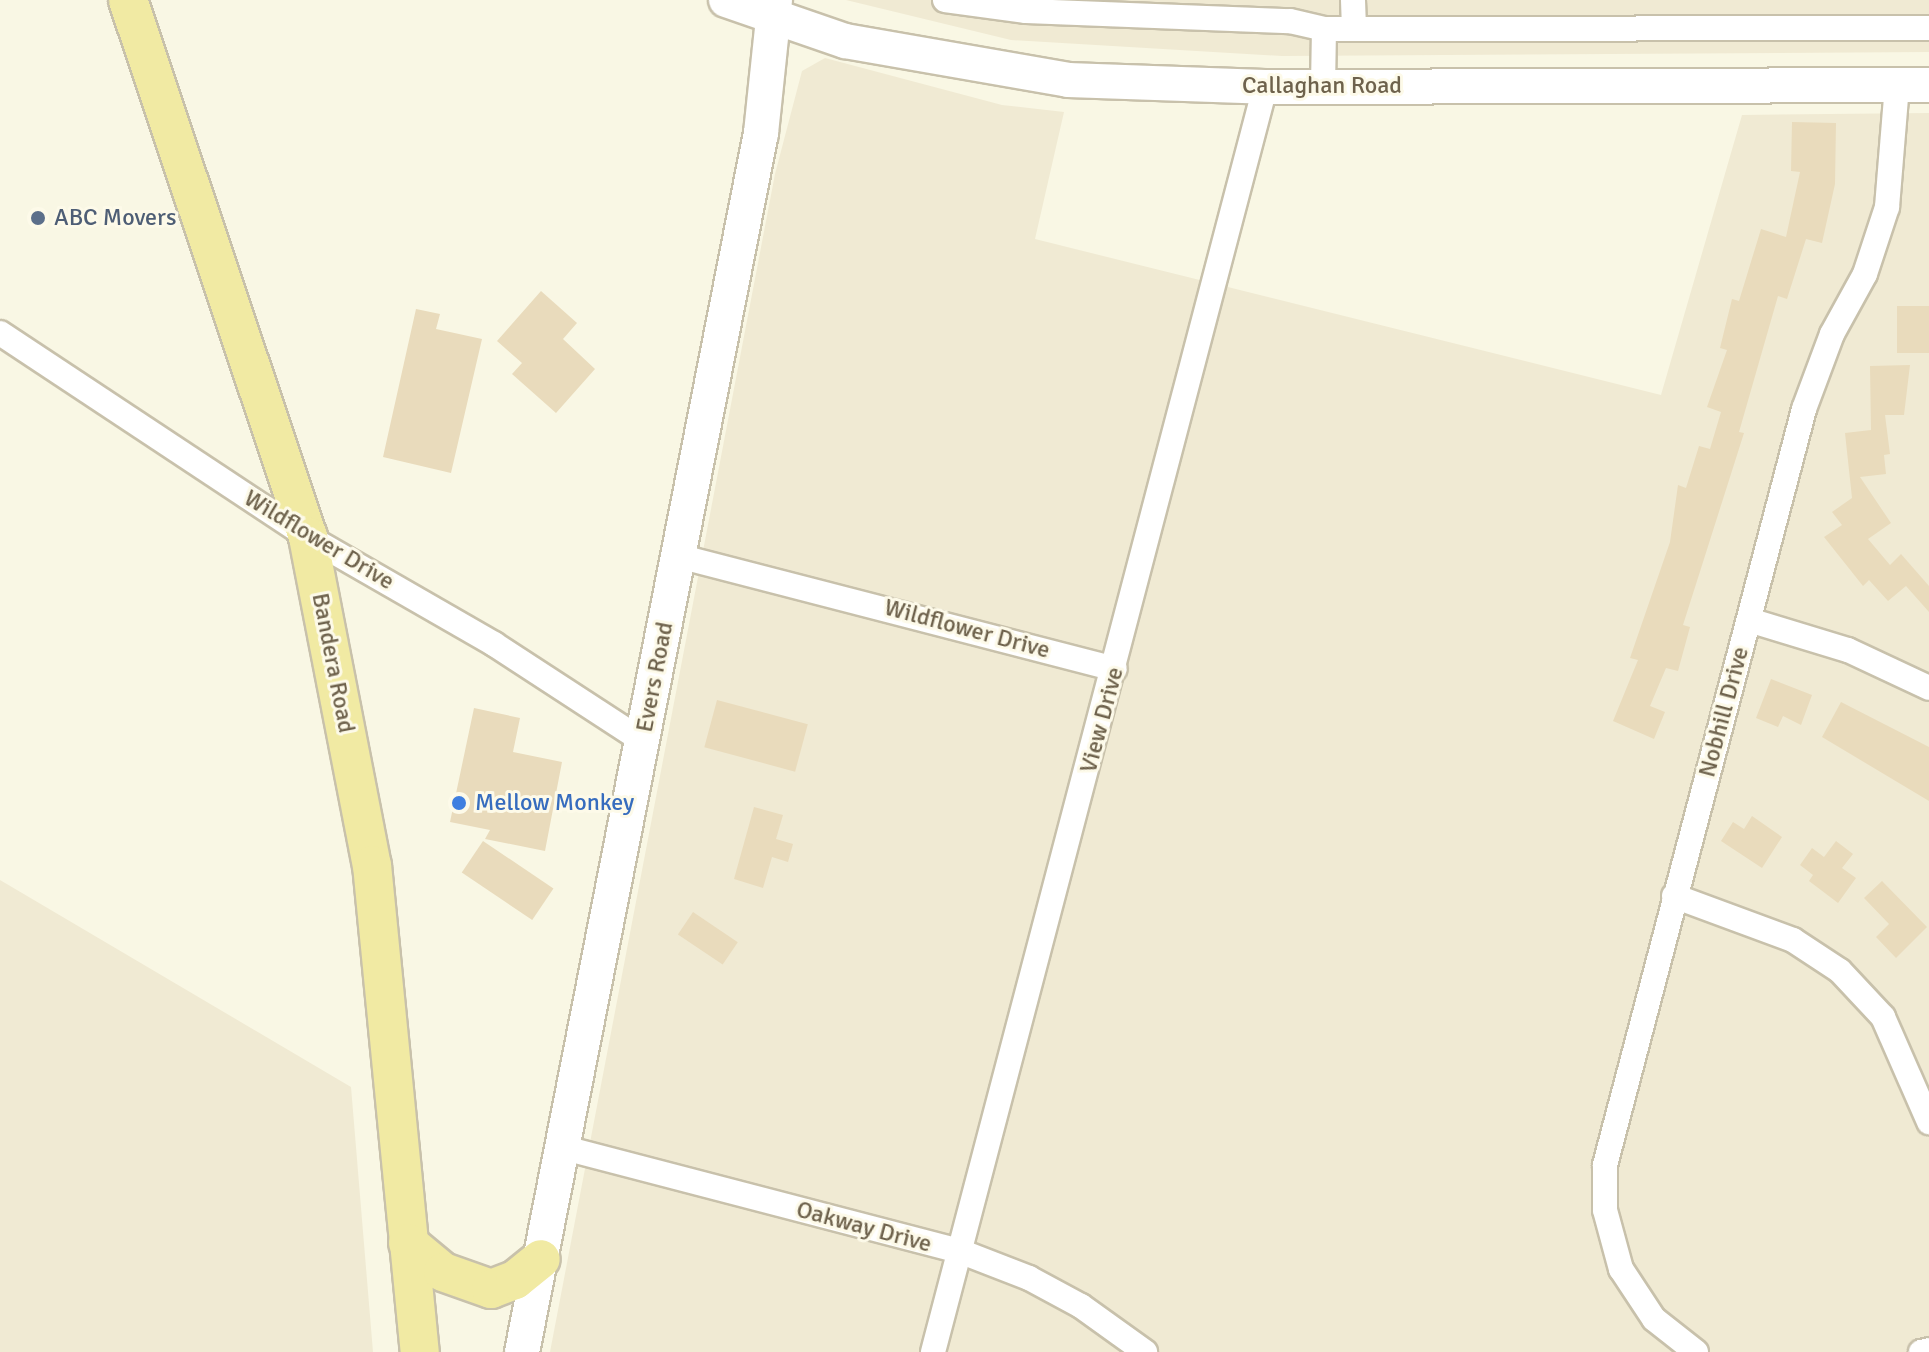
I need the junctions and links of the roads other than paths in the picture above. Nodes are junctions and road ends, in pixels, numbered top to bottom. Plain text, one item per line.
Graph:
1 (128, 0) edge
2 (726, 0) edge
3 (945, 0) edge
4 (1353, 0) edge
5 (774, 10) edge
6 (1290, 11) edge
7 (1354, 28) junction
8 (1929, 28) edge
9 (1324, 29) junction
10 (1913, 85) edge
11 (1323, 86) junction
12 (1265, 87) junction
13 (0, 333) edge
14 (308, 537) junction
15 (678, 556) junction
16 (1749, 620) junction
17 (1115, 669) junction
18 (1929, 688) edge
19 (643, 741) junction
20 (1674, 896) junction
21 (1929, 1122) edge
22 (564, 1148) junction
23 (408, 1243) junction
24 (962, 1252) junction
25 (541, 1259) junction
26 (1929, 1350) edge
27 (420, 1352) edge
28 (522, 1352) edge
29 (933, 1352) edge
30 (1145, 1352) edge
31 (1696, 1352) edge
32 (1921, 1352) edge

1 - 14 main road, Bandera Road
2 - 5 main road, Callaghan Road
3 - 6 street
4 - 7 street
5 - 12 main road, Callaghan Road
5 - 15 main road, Evers Road
6 - 9 street
7 - 8 street
7 - 9 street
9 - 11 street
10 - 11 main road, Callaghan Road
10 - 16 street, Nobhill Drive
11 - 12 main road, Callaghan Road
12 - 17 street, View Drive
13 - 14 street, Wildflower Drive
14 - 19 street, Wildflower Drive
14 - 23 main road, Bandera Road
15 - 17 street, Wildflower Drive
15 - 19 main road, Evers Road
16 - 18 street
16 - 20 street, Nobhill Drive
17 - 24 street, View Drive
19 - 22 main road, Evers Road
20 - 21 street
20 - 31 street, Nobhill Drive
22 - 24 street, Oakway Drive
22 - 25 main road, Evers Road
23 - 25 main road
23 - 27 main road, Bandera Road
24 - 29 street, View Drive
24 - 30 street, Oakway Drive
25 - 28 main road, Evers Road
26 - 32 street

